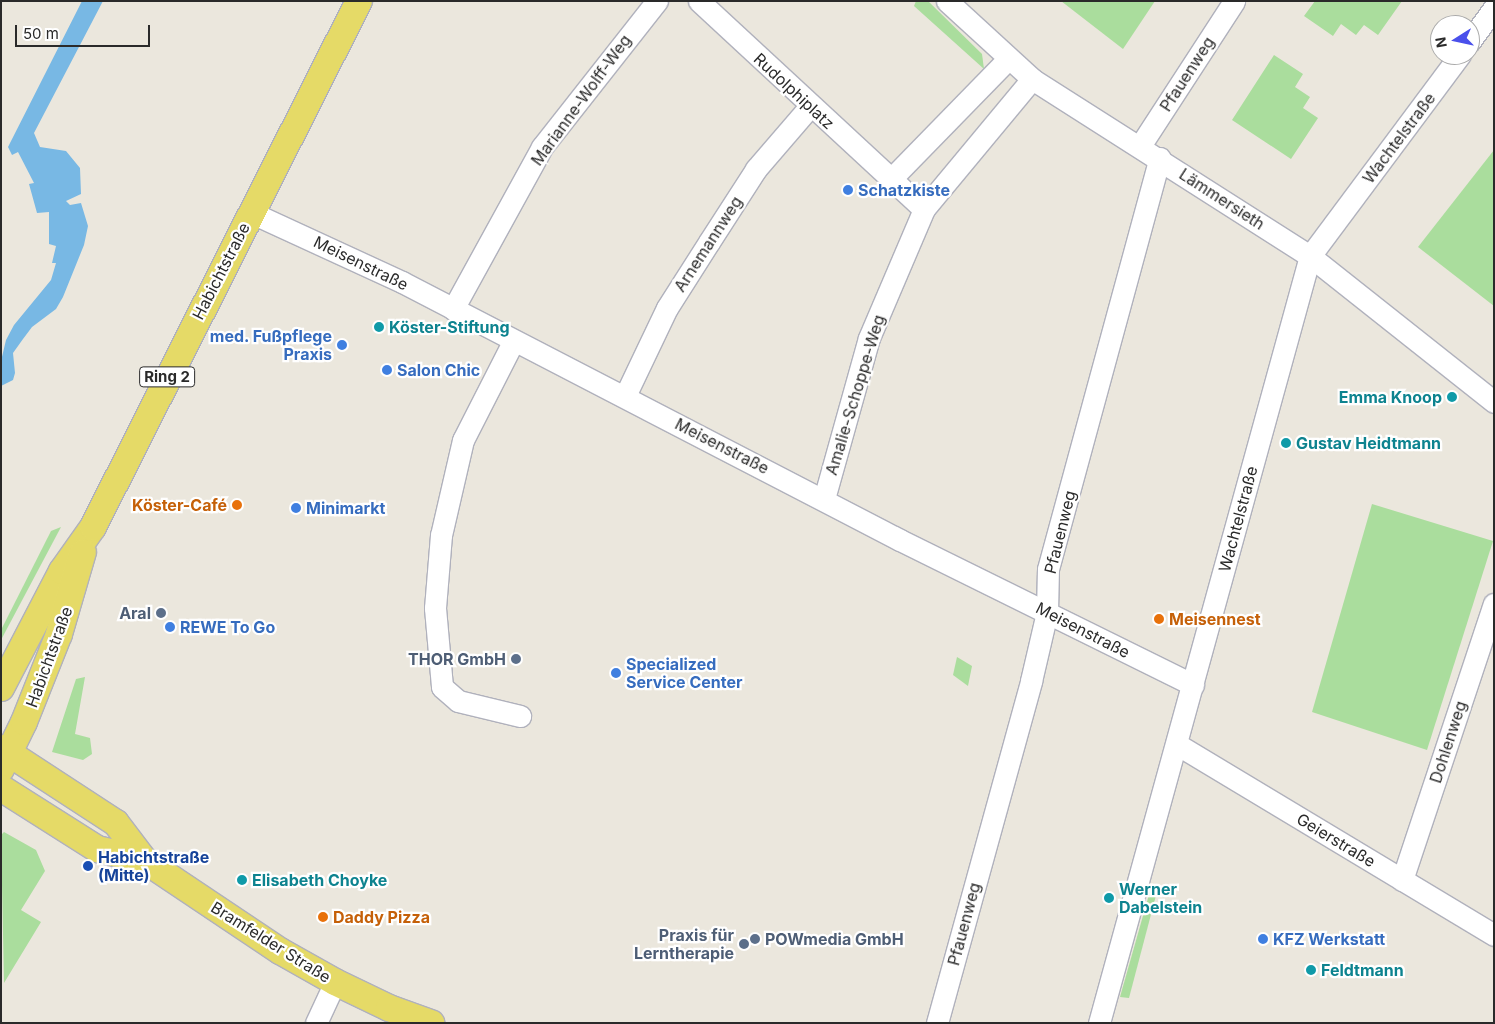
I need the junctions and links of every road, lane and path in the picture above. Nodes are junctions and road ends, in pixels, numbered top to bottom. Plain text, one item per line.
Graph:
1 (359, 1) edge
2 (657, 1) edge
3 (699, 1) edge
4 (947, 1) edge
5 (1234, 1) edge
6 (1494, 8) edge
7 (1480, 27) edge
8 (1008, 59) junction
9 (1453, 65) edge
10 (1032, 79) junction
11 (811, 105) junction
12 (1140, 146) junction
13 (1160, 158) junction
14 (890, 180) junction
15 (924, 209) junction
16 (250, 212) junction
17 (1310, 256) junction
18 (453, 309) junction
19 (513, 342) junction
20 (625, 396) junction
21 (1494, 402) edge
22 (824, 499) junction
23 (85, 541) junction
24 (1494, 604) edge
25 (1047, 612) junction
26 (1192, 685) junction
27 (1, 688) edge
28 (520, 716) dead end
29 (1178, 745) junction
30 (4, 757) edge
31 (1, 788) edge
32 (144, 860) junction
33 (1402, 880) junction
34 (1494, 934) edge
35 (334, 982) junction
36 (316, 1023) edge
37 (432, 1023) edge
38 (937, 1023) edge
39 (1099, 1023) edge

1 - 16 main road, Habichtstraße / Ring 2
2 - 18 street, Marianne-Wolff-Weg
3 - 11 street, Rudolphiplatz
4 - 8 street, Lämmersieth
5 - 12 street, Pfauenweg
6 - 7 street
8 - 10 street, Lämmersieth
8 - 14 street
9 - 17 street, Wachtelstraße
10 - 12 street, Lämmersieth
10 - 15 street
11 - 14 street, Rudolphiplatz
11 - 20 street, Arnemannweg
12 - 13 street, Lämmersieth
13 - 17 street, Lämmersieth
13 - 25 street, Pfauenweg
14 - 15 street, Rudolphiplatz
15 - 22 street, Amalie-Schoppe-Weg
16 - 18 street, Meisenstraße
16 - 23 main road, Habichtstraße / Ring 2
17 - 21 street, Lämmersieth
17 - 26 street, Wachtelstraße
18 - 19 street, Meisenstraße
19 - 20 street, Meisenstraße
19 - 28 street
20 - 22 street, Meisenstraße
22 - 25 street, Meisenstraße
23 - 27 main road, Habichtstraße / Ring 2
23 - 30 main road, Habichtstraße / Ring 2
24 - 33 street, Dohlenweg
25 - 26 street, Meisenstraße
25 - 38 street, Pfauenweg
26 - 29 street, Wachtelstraße
29 - 33 street, Geierstraße
29 - 39 street, Wachtelstraße
30 - 32 main road, Bramfelder Straße
31 - 32 main road, Bramfelder Straße
32 - 35 main road, Bramfelder Straße
33 - 34 street, Geierstraße
35 - 36 street
35 - 37 main road, Bramfelder Straße

